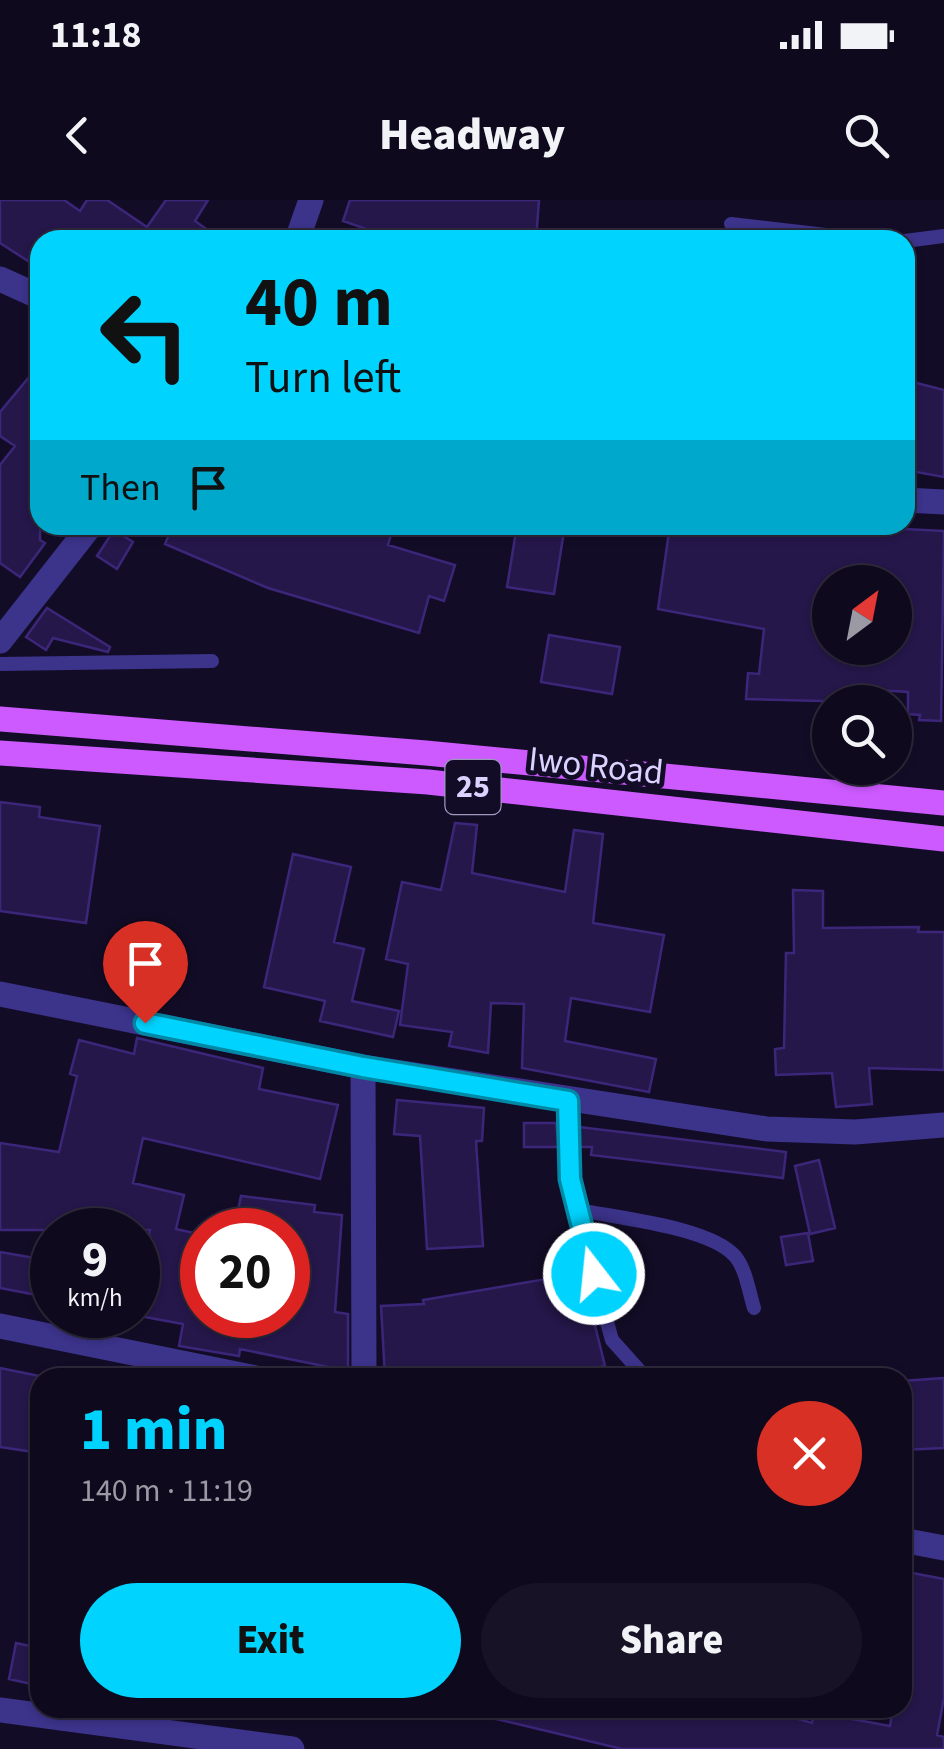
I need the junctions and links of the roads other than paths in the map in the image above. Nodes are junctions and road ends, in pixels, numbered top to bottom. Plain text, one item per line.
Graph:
1 (311, 200) edge
2 (732, 224) dead end
3 (300, 230) edge
4 (784, 230) edge
5 (944, 236) edge
6 (915, 240) edge
7 (0, 279) edge
8 (30, 292) edge
9 (915, 501) edge
10 (944, 502) edge
11 (83, 535) edge
12 (0, 641) edge
13 (212, 661) dead end
14 (0, 664) edge
15 (0, 719) edge
16 (426, 752) junction
17 (0, 753) edge
18 (428, 782) junction
19 (944, 803) edge
20 (944, 839) edge
21 (0, 994) edge
22 (363, 1067) junction
23 (568, 1101) junction
24 (944, 1125) edge
25 (575, 1210) junction
26 (754, 1308) dead end
27 (0, 1326) edge
28 (207, 1368) edge
29 (364, 1368) edge
30 (637, 1368) edge
31 (912, 1542) edge
32 (944, 1548) edge
33 (0, 1710) edge
34 (30, 1714) edge
35 (60, 1718) edge
36 (292, 1749) edge

1 - 3 street
2 - 4 lane
5 - 6 lane
7 - 8 street
9 - 10 street
11 - 12 street
13 - 14 lane
15 - 16 main road, Iwo Road
16 - 18 main road
16 - 19 main road, Iwo Road
17 - 18 main road, Iwo Road / 25
18 - 20 main road, Iwo Road / 25
21 - 22 street
22 - 23 street
22 - 29 street
23 - 24 street
23 - 25 lane
25 - 26 lane
25 - 30 lane
27 - 28 street
31 - 32 street
33 - 34 street
35 - 36 street

